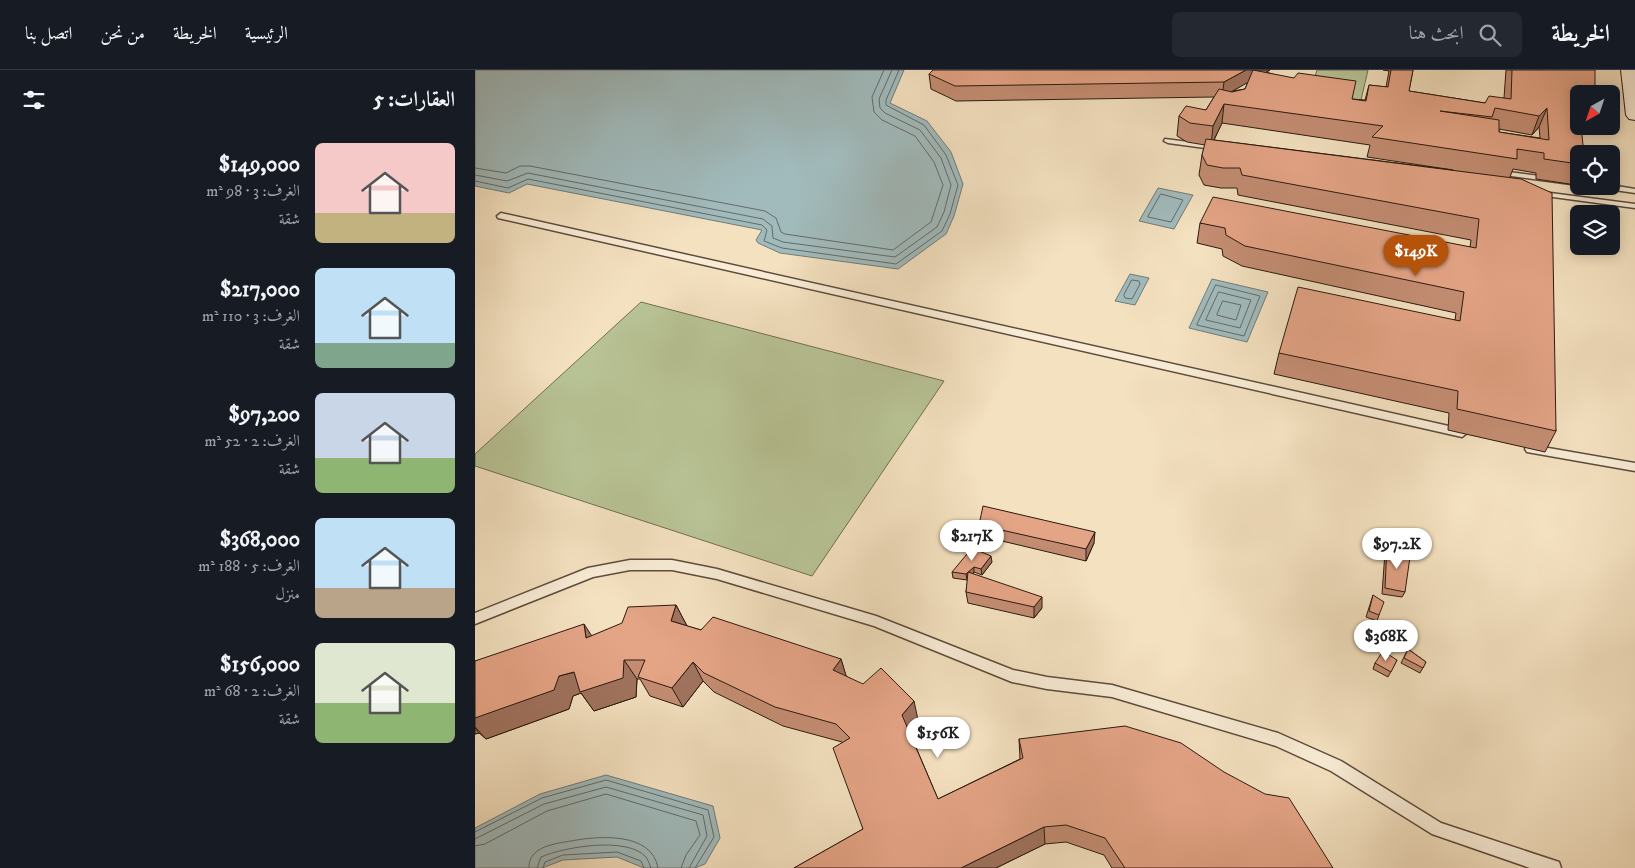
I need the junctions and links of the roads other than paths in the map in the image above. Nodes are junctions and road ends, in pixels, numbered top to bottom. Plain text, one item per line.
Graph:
1 (1629, 70) edge
2 (1635, 115) edge
3 (1168, 141) dead end
4 (1232, 150) edge
5 (1484, 170) edge
6 (1570, 182) edge
7 (1620, 189) edge
8 (1528, 191) edge
9 (1635, 191) edge
10 (1635, 206) edge
11 (501, 216) dead end
12 (1477, 436) edge
13 (1525, 448) edge
14 (1635, 467) edge
15 (475, 619) edge
16 (1553, 868) edge

1 - 2 main road
3 - 4 lane
5 - 6 lane
7 - 9 lane
8 - 10 lane
11 - 12 lane
13 - 14 lane
15 - 16 lane

